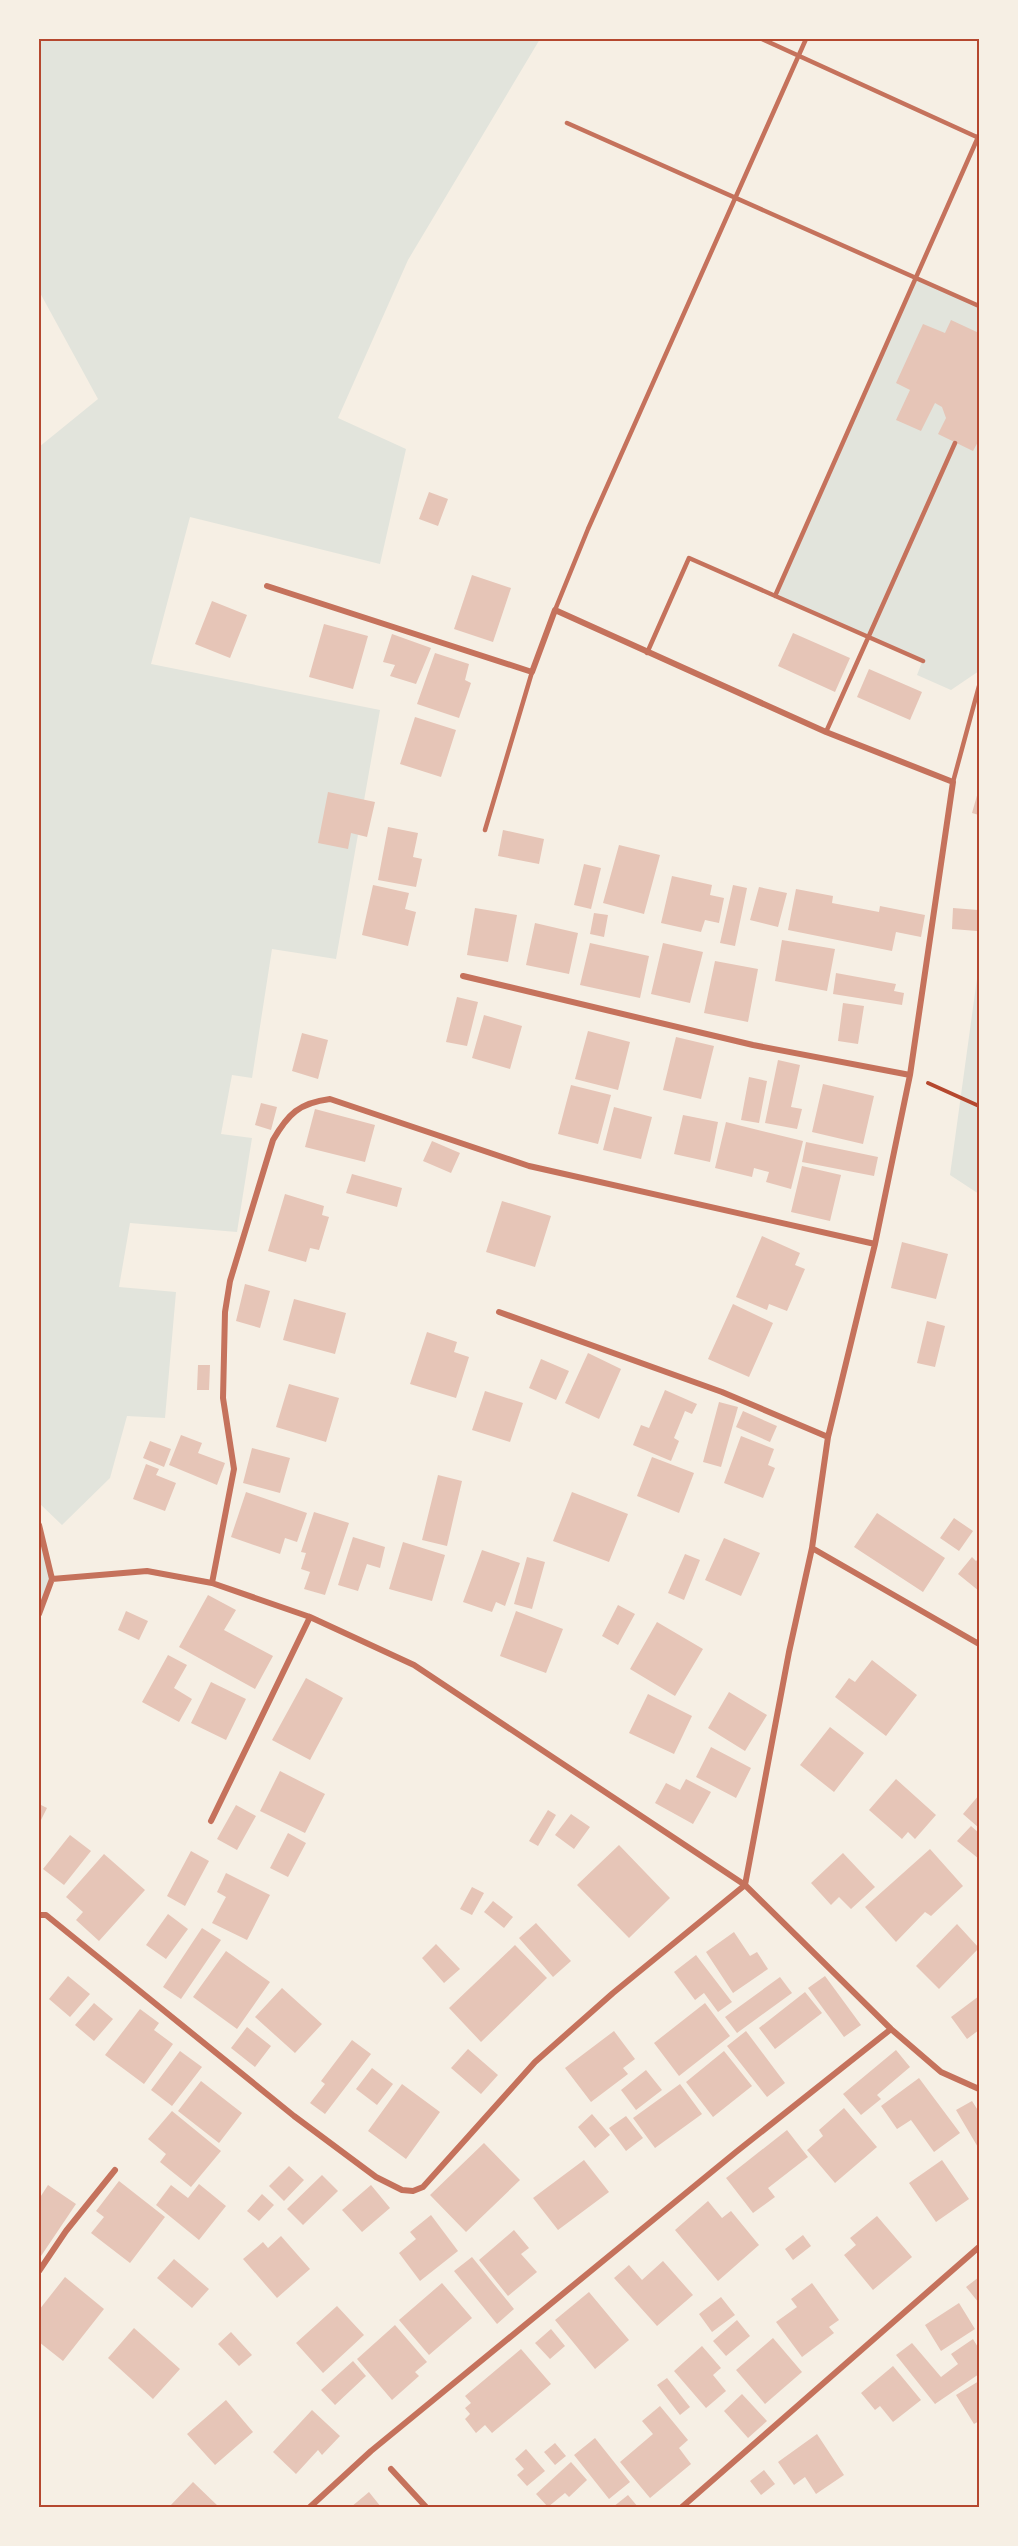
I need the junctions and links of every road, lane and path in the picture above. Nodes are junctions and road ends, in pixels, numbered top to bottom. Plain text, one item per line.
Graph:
1 (762, 39) edge
2 (806, 39) edge
3 (799, 56) junction
4 (567, 123) dead end
5 (979, 137) edge
6 (735, 198) junction
7 (916, 278) junction
8 (979, 306) edge
9 (955, 443) dead end
10 (267, 586) dead end
11 (776, 596) junction
12 (555, 610) junction
13 (867, 637) junction
14 (647, 653) junction
15 (923, 661) dead end
16 (532, 672) junction
17 (979, 686) edge
18 (826, 732) junction
19 (953, 782) junction
20 (484, 830) dead end
21 (463, 976) dead end
22 (910, 1075) junction
23 (979, 1106) edge
24 (875, 1244) junction
25 (499, 1312) dead end
26 (828, 1437) junction
27 (39, 1525) edge
28 (812, 1548) junction
29 (52, 1579) junction
30 (212, 1583) junction
31 (39, 1614) edge
32 (310, 1617) junction
33 (979, 1644) edge
34 (212, 1821) dead end
35 (745, 1885) junction
36 (39, 1915) edge
37 (891, 2029) junction
38 (979, 2089) edge
39 (115, 2170) dead end
40 (979, 2247) edge
41 (39, 2271) edge
42 (391, 2469) dead end
43 (310, 2507) edge
44 (426, 2507) edge
45 (682, 2507) edge

1 - 3 lane
2 - 3 lane
3 - 5 lane
3 - 6 lane
4 - 6 lane
5 - 7 lane
6 - 7 lane
6 - 12 lane
7 - 8 lane
7 - 11 lane
9 - 13 lane
10 - 16 street
11 - 13 lane
11 - 14 lane
12 - 14 street
12 - 16 street
13 - 15 lane
13 - 18 lane
14 - 18 street
16 - 20 lane
17 - 19 lane
18 - 19 street
19 - 22 street
21 - 22 street
22 - 23 path
22 - 24 street
24 - 26 street
24 - 30 street
25 - 26 street
26 - 28 street
27 - 29 street
28 - 33 street
28 - 35 street
29 - 30 street
29 - 31 street
30 - 32 street
32 - 34 street
32 - 35 street
35 - 36 street
35 - 37 street
37 - 38 street
37 - 43 street
39 - 41 street
40 - 45 street
42 - 44 street

